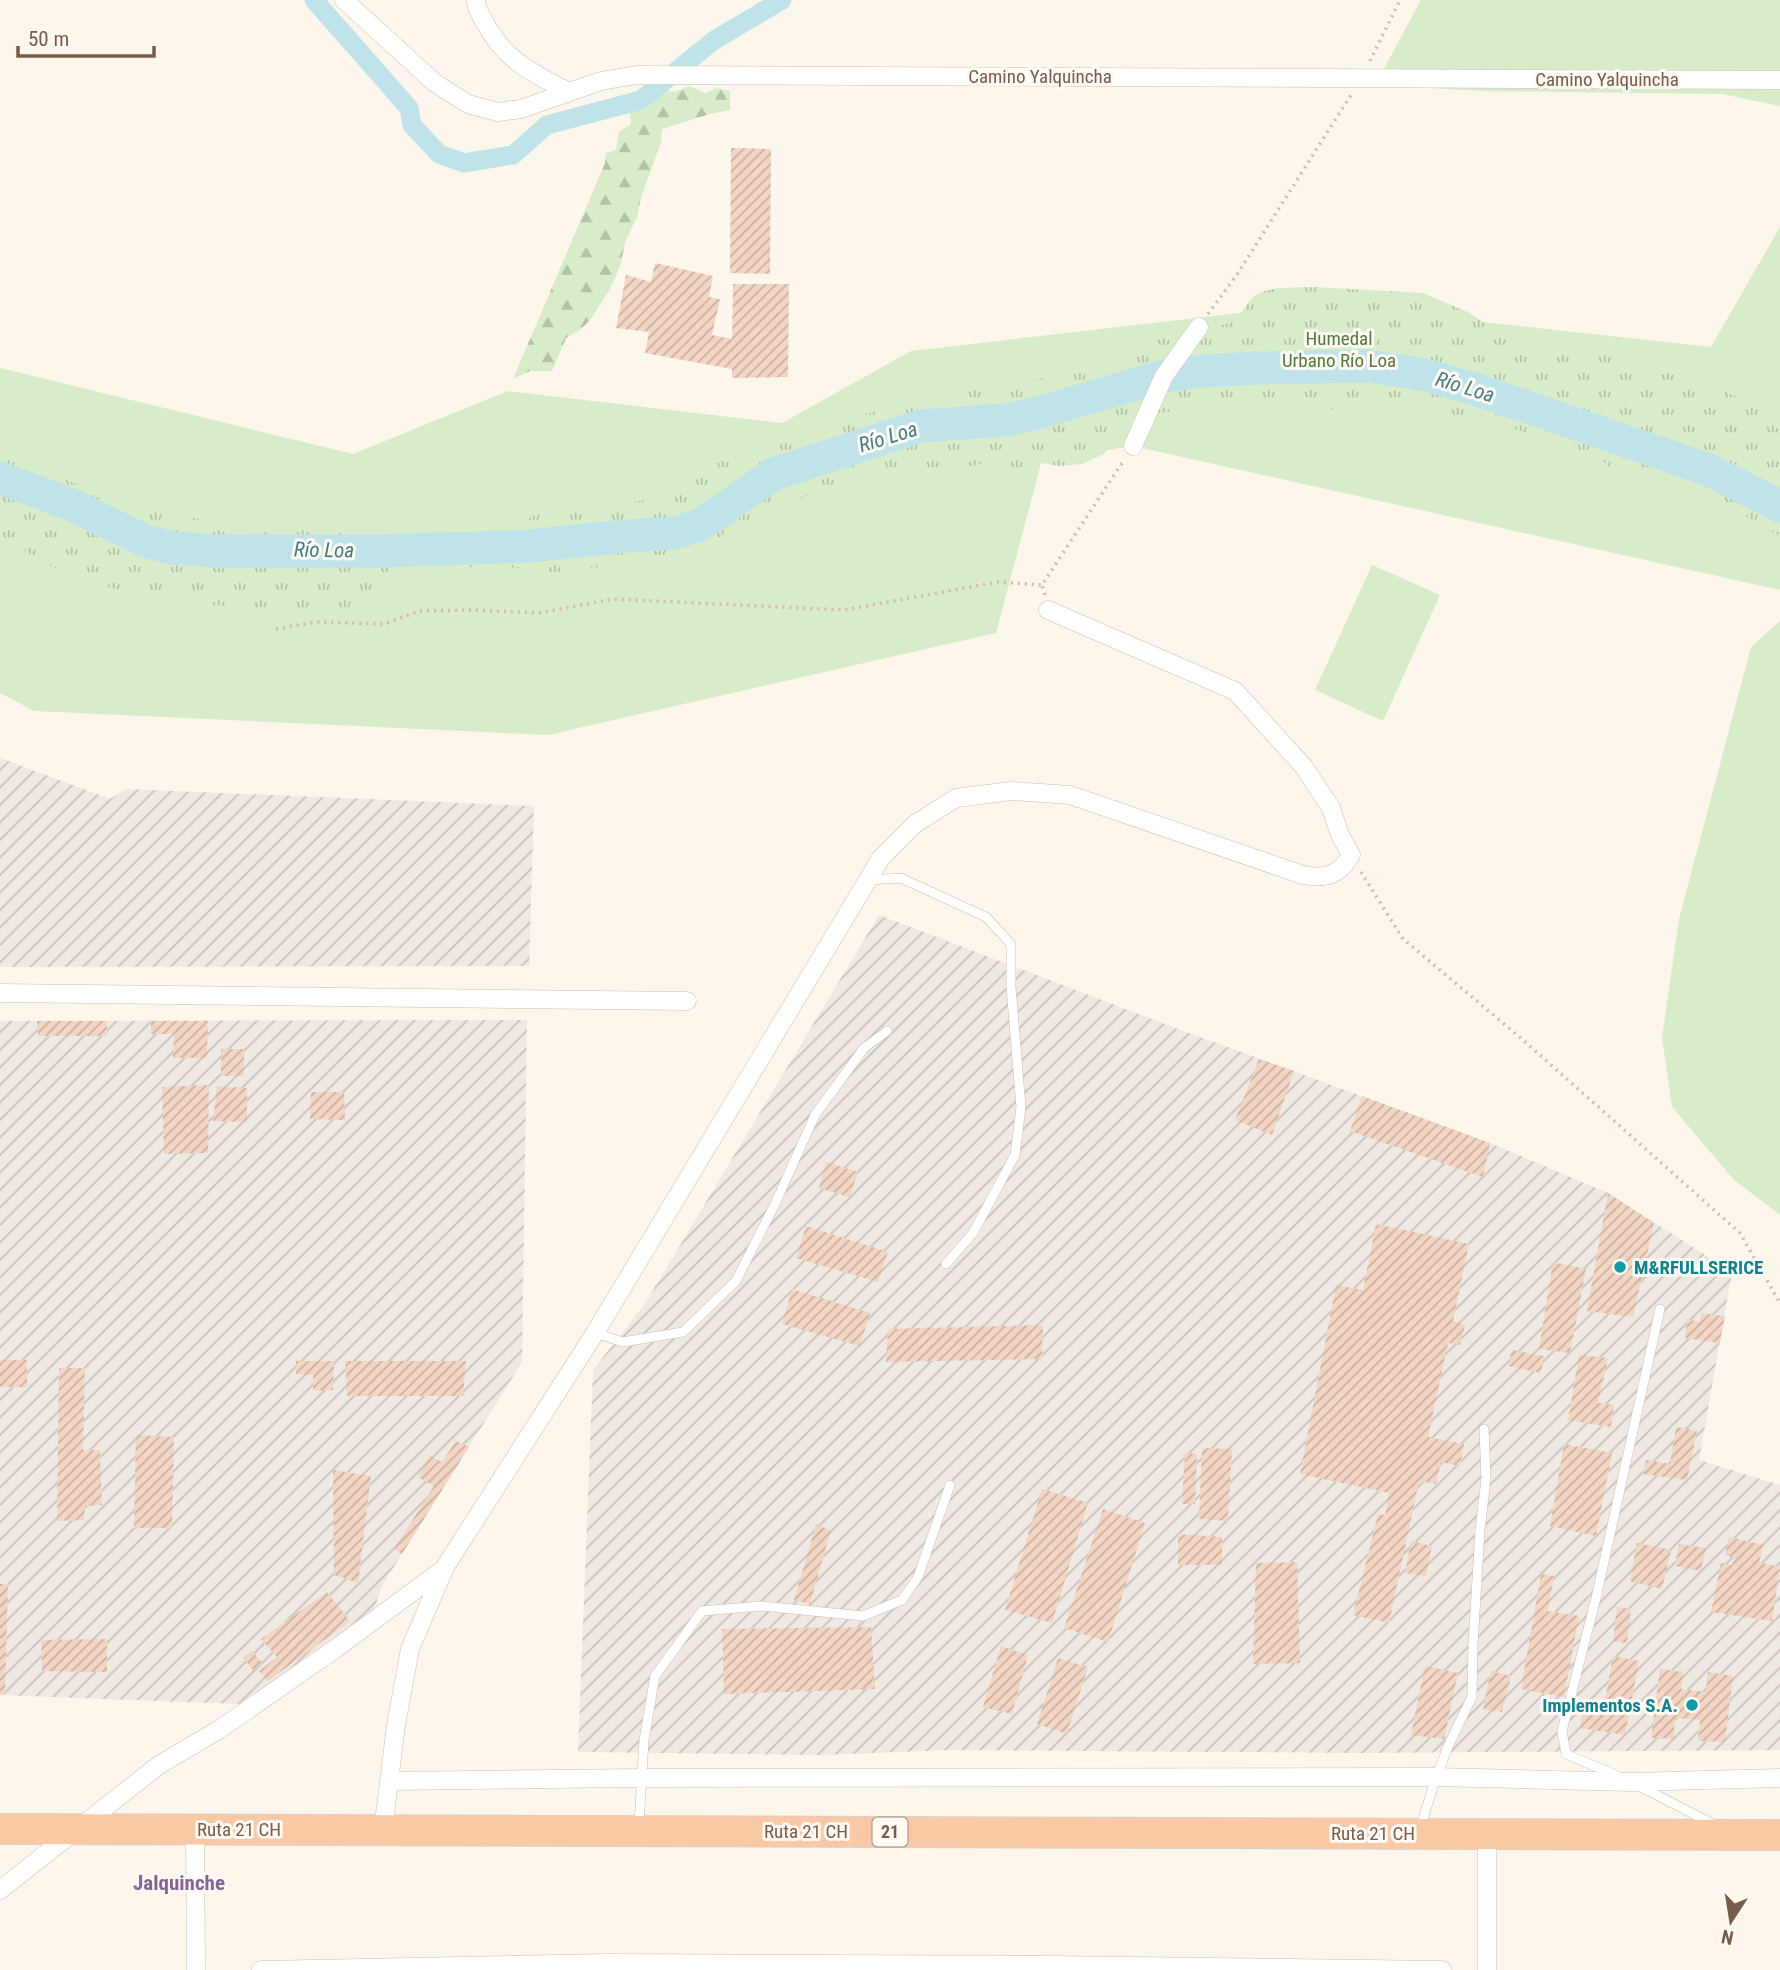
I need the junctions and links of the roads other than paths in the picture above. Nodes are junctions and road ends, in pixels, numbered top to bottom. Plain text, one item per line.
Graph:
1 (344, 0) edge
2 (475, 0) edge
3 (1780, 80) edge
4 (569, 92) junction
5 (1199, 327) road end
6 (1133, 446) road end
7 (1048, 610) road end
8 (868, 880) junction
9 (0, 993) edge
10 (687, 1000) dead end
11 (887, 1031) dead end
12 (946, 1264) dead end
13 (1660, 1309) dead end
14 (596, 1333) junction
15 (1484, 1429) dead end
16 (950, 1485) dead end
17 (445, 1567) junction
18 (1436, 1777) junction
19 (642, 1778) junction
20 (1780, 1778) edge
21 (389, 1781) junction
22 (1631, 1782) junction
23 (0, 1829) edge
24 (195, 1829) junction
25 (76, 1830) junction
26 (383, 1830) junction
27 (639, 1831) junction
28 (1419, 1834) junction
29 (1487, 1834) junction
30 (1762, 1838) edge
31 (0, 1889) edge
32 (1332, 1969) edge
33 (195, 1970) edge
34 (261, 1970) edge
35 (1443, 1970) edge
36 (1487, 1970) edge

1 - 4 street, Camino Yalquincha
2 - 4 street
3 - 4 street, Camino Yalquincha
5 - 6 street
7 - 8 street
8 - 12 lane
8 - 14 street
9 - 10 street
11 - 14 lane
13 - 22 lane
14 - 17 street
15 - 18 lane
16 - 19 lane
17 - 21 street
17 - 25 street
18 - 19 street
18 - 22 street
18 - 28 lane
19 - 21 street
19 - 27 lane
20 - 22 street
21 - 26 street
22 - 30 lane
23 - 25 highway, Ruta 21 CH / 21
24 - 25 highway, Ruta 21 CH / 21
24 - 26 highway, Ruta 21 CH / 21
24 - 33 street
25 - 31 street
26 - 27 highway, Ruta 21 CH / 21
27 - 28 highway, Ruta 21 CH / 21
28 - 29 highway, Ruta 21 CH / 21
29 - 30 highway, Ruta 21 CH / 21
29 - 36 street
32 - 34 street
32 - 35 street

